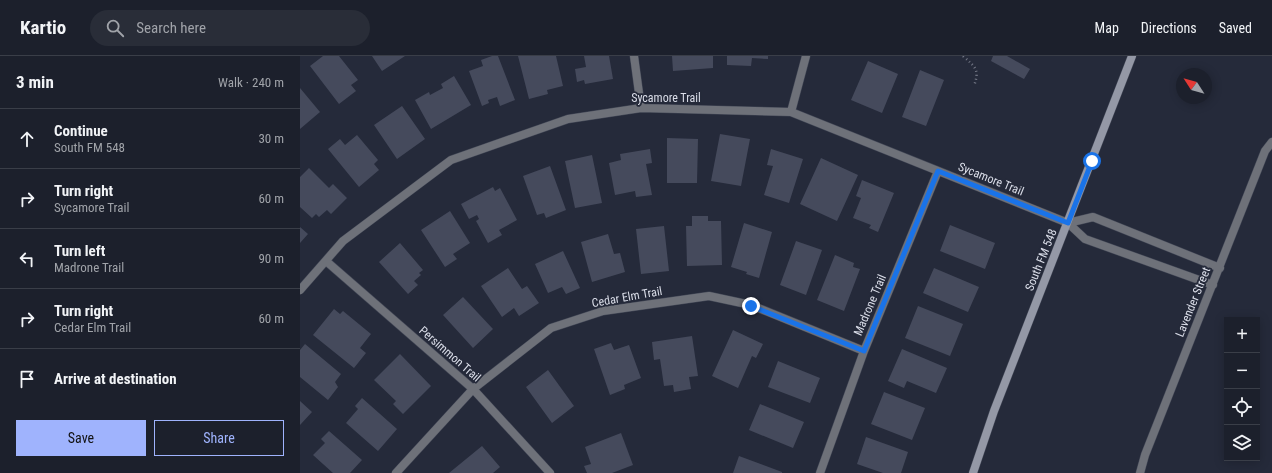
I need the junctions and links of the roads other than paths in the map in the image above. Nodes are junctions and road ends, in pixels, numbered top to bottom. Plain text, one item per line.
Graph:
1 (634, 56) edge
2 (806, 56) edge
3 (1132, 56) edge
4 (641, 108) junction
5 (791, 112) junction
6 (1272, 142) edge
7 (938, 171) junction
8 (1068, 223) junction
9 (326, 261) junction
10 (1220, 268) junction
11 (1213, 286) junction
12 (300, 290) edge
13 (864, 351) junction
14 (473, 389) junction
15 (396, 473) edge
16 (550, 473) edge
17 (820, 473) edge
18 (973, 473) edge
19 (1140, 473) edge

1 - 4 street
2 - 5 street
3 - 8 main road, South FM 548
4 - 5 street, Sycamore Trail
4 - 9 street, Sycamore Trail
5 - 7 street, Sycamore Trail
6 - 10 street, Lavender Street
7 - 8 street, Sycamore Trail
7 - 13 street, Madrone Trail
8 - 10 street
8 - 11 street, Sycamore Trail
8 - 18 main road, South FM 548
9 - 12 street, Sycamore Trail
9 - 14 street, Persimmon Trail
10 - 11 street, Lavender Street
11 - 19 street, Lavender Street
13 - 14 street, Cedar Elm Trail
13 - 17 street, Madrone Trail
14 - 15 street, Cedar Elm Trail
14 - 16 street, Persimmon Trail

